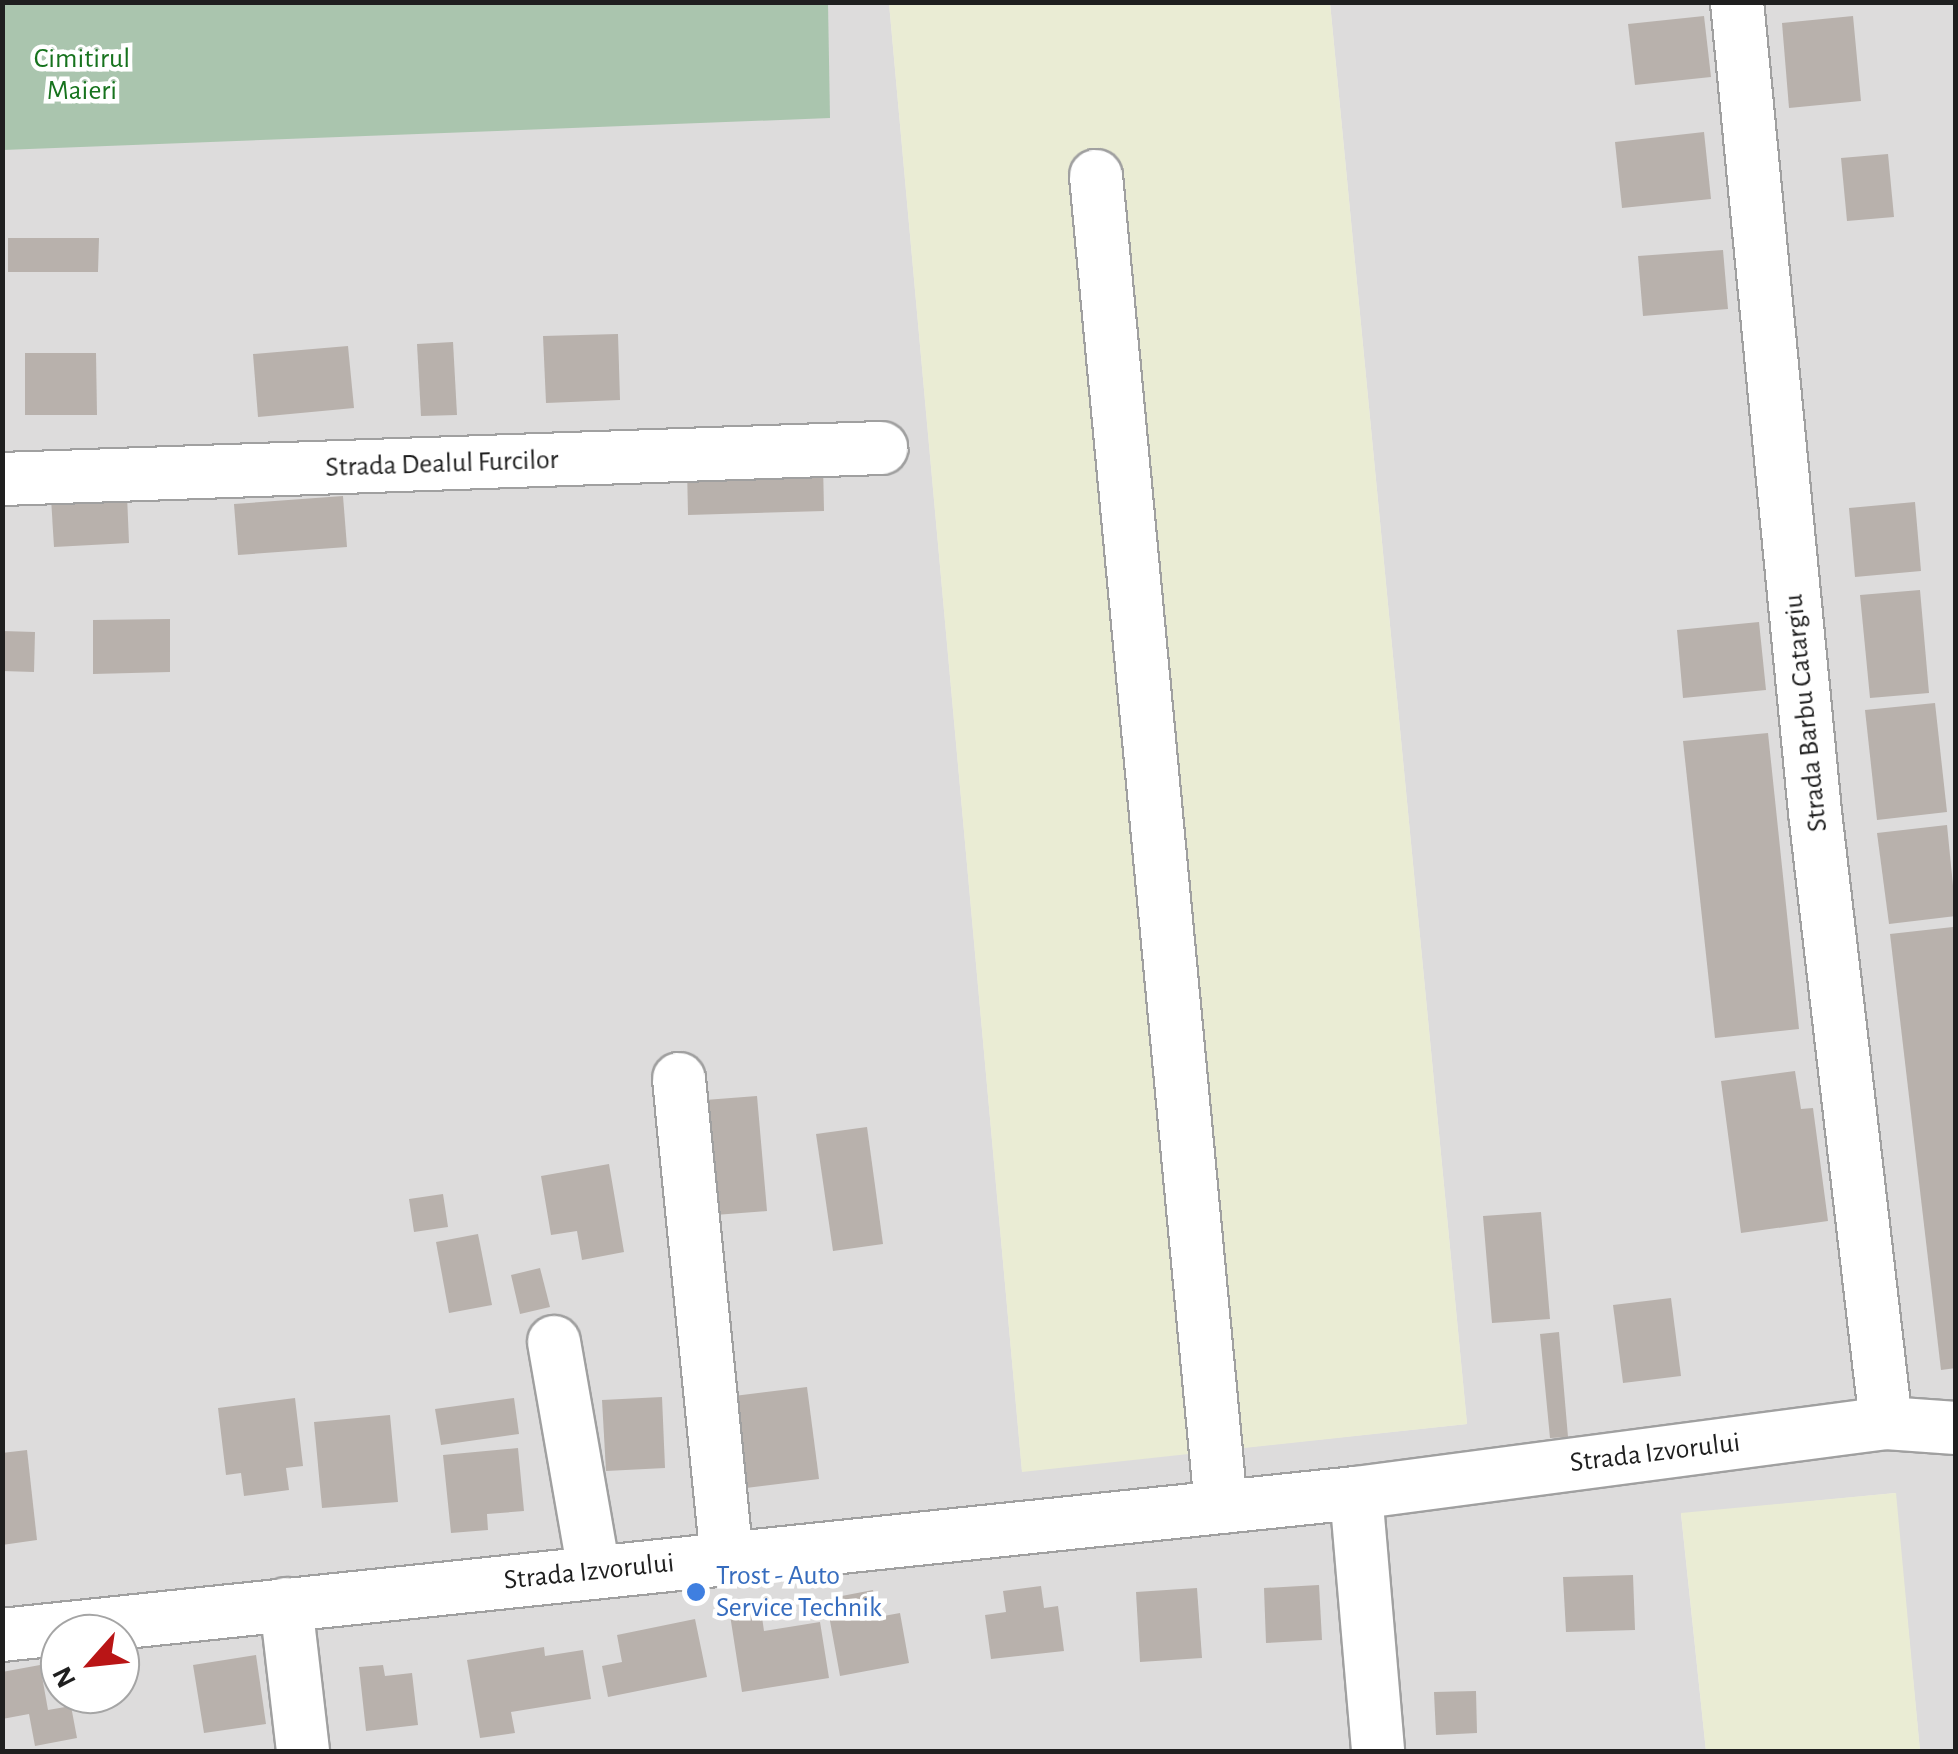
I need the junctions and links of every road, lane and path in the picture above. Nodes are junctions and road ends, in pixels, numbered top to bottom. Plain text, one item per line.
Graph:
1 (1737, 2) edge
2 (1096, 176) dead end
3 (881, 448) dead end
4 (2, 479) edge
5 (679, 1078) dead end
6 (554, 1342) dead end
7 (1886, 1423) junction
8 (1956, 1428) edge
9 (1356, 1493) junction
10 (1221, 1506) junction
11 (728, 1558) junction
12 (594, 1572) junction
13 (286, 1604) junction
14 (2, 1635) edge
15 (303, 1752) edge
16 (1378, 1752) edge

1 - 7 street, Strada Barbu Catargiu
2 - 10 street
3 - 4 street, Strada Dealul Furcilor
5 - 11 street
6 - 12 street
7 - 8 street, Strada Izvorului
7 - 9 street, Strada Izvorului
9 - 10 street, Strada Izvorului
9 - 16 street
10 - 11 street, Strada Izvorului
11 - 12 street, Strada Izvorului
12 - 13 street, Strada Izvorului
13 - 14 street, Strada Izvorului
13 - 15 street

